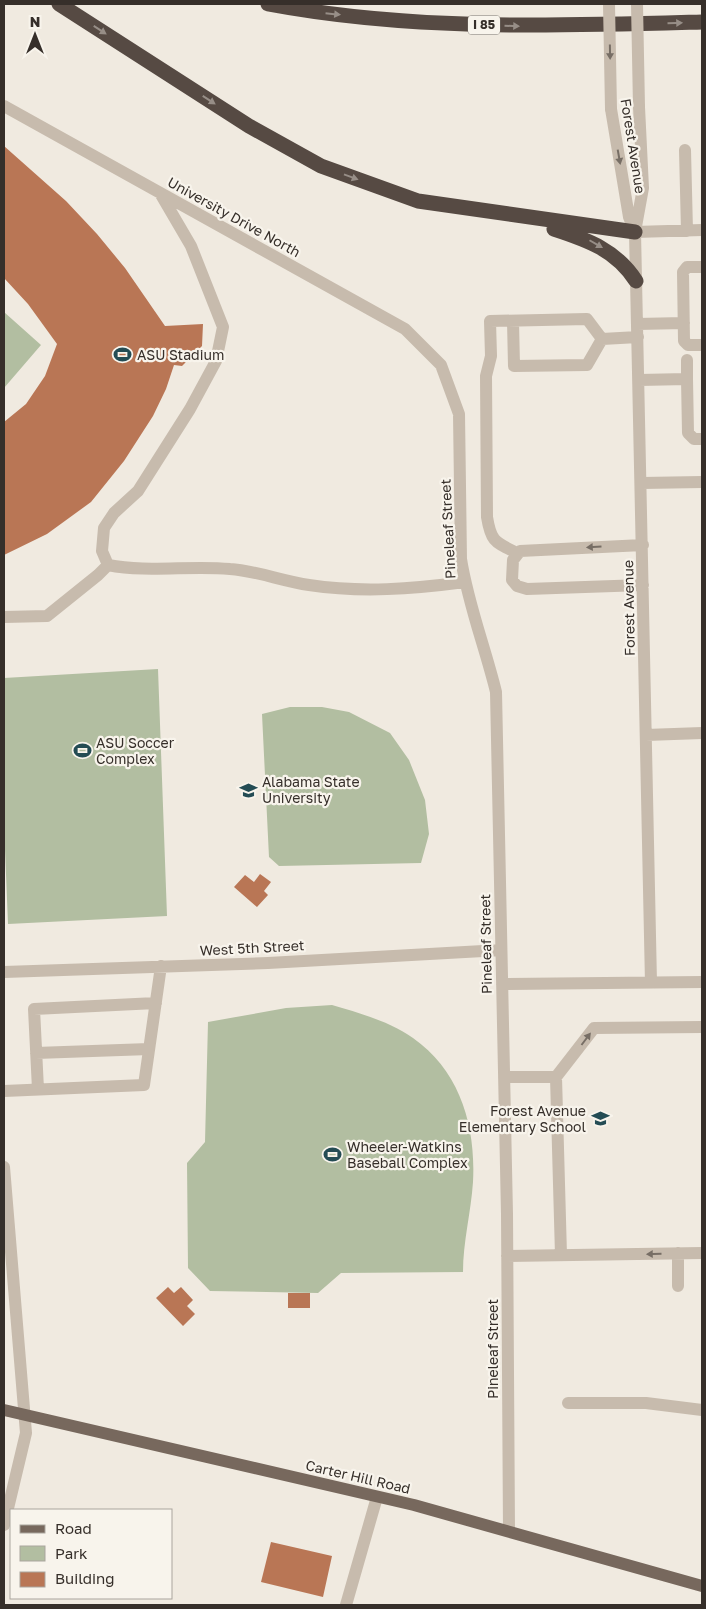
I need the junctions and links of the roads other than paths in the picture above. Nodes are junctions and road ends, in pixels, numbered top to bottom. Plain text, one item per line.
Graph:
1 (59, 4) edge
2 (268, 4) edge
3 (609, 4) edge
4 (637, 4) edge
5 (702, 22) edge
6 (4, 106) edge
7 (685, 150) dead end
8 (160, 193) junction
9 (517, 216) junction
10 (702, 230) edge
11 (687, 231) junction
12 (635, 232) junction
13 (702, 267) edge
14 (636, 281) junction
15 (513, 321) junction
16 (684, 323) junction
17 (637, 324) junction
18 (638, 337) junction
19 (602, 339) junction
20 (702, 345) edge
21 (687, 360) dead end
22 (441, 366) joint
23 (687, 379) junction
24 (639, 380) junction
25 (702, 439) edge
26 (702, 482) edge
27 (642, 483) junction
28 (643, 545) junction
29 (517, 553) junction
30 (108, 564) junction
31 (465, 582) junction
32 (644, 585) junction
33 (4, 617) edge
34 (702, 733) edge
35 (646, 735) junction
36 (501, 950) junction
37 (162, 966) junction
38 (4, 972) edge
39 (652, 982) junction
40 (702, 982) edge
41 (502, 984) junction
42 (156, 1003) junction
43 (702, 1027) edge
44 (149, 1049) junction
45 (36, 1053) junction
46 (504, 1077) junction
47 (556, 1078) junction
48 (38, 1090) junction
49 (4, 1091) edge
50 (4, 1166) edge
51 (678, 1253) junction
52 (702, 1253) edge
53 (561, 1255) junction
54 (507, 1256) junction
55 (678, 1286) dead end
56 (568, 1403) dead end
57 (4, 1410) edge
58 (702, 1410) edge
59 (24, 1415) junction
60 (377, 1497) junction
61 (4, 1524) edge
62 (509, 1530) junction
63 (702, 1586) edge
64 (346, 1605) edge

1 -> 9 highway
2 -> 5 highway, I 85
3 -> 12 street, Forest Avenue, bridge
4 - 12 street, Forest Avenue, bridge
6 - 8 street, University Drive North
7 - 11 street
8 - 22 street, University Drive North
8 - 30 street
9 - 12 highway
9 -> 14 highway
10 - 11 street
11 - 12 street
12 - 14 street, Forest Avenue
13 - 16 street
14 - 17 street, Forest Avenue
15 - 19 street
15 - 19 street
15 - 29 street
16 - 17 street
16 - 20 street
17 - 18 street, Forest Avenue
18 - 19 street
18 - 24 street, Forest Avenue
21 - 23 street
22 - 31 street, Pineleaf Street
23 - 24 street
23 - 25 street
24 - 27 street, Forest Avenue
26 - 27 street
27 - 28 street, Forest Avenue
28 -> 29 street
28 - 32 street, Forest Avenue
29 - 32 street
30 - 31 street
30 - 33 street
31 - 36 street, Pineleaf Street
32 - 35 street, Forest Avenue
34 - 35 street
35 - 39 street, Forest Avenue
36 - 37 street, West 5th Street
36 - 41 street, Pineleaf Street
37 - 38 street, West 5th Street
37 - 42 street
39 - 40 street
39 - 41 street
41 - 46 street, Pineleaf Street
42 - 44 street
42 - 45 street
47 -> 43 street
44 - 45 street
44 - 48 street
45 - 48 street
46 - 47 street
46 - 54 street, Pineleaf Street
47 - 53 street
48 - 49 street
50 - 59 street
51 - 52 street
51 -> 53 street
51 - 55 street
53 - 54 street
54 - 62 street, Pineleaf Street
56 - 58 street
57 - 59 main road, Carter Hill Road
59 - 60 main road, Carter Hill Road
59 - 61 street
60 - 62 main road, Carter Hill Road
60 - 64 street
62 - 63 main road, Carter Hill Road

